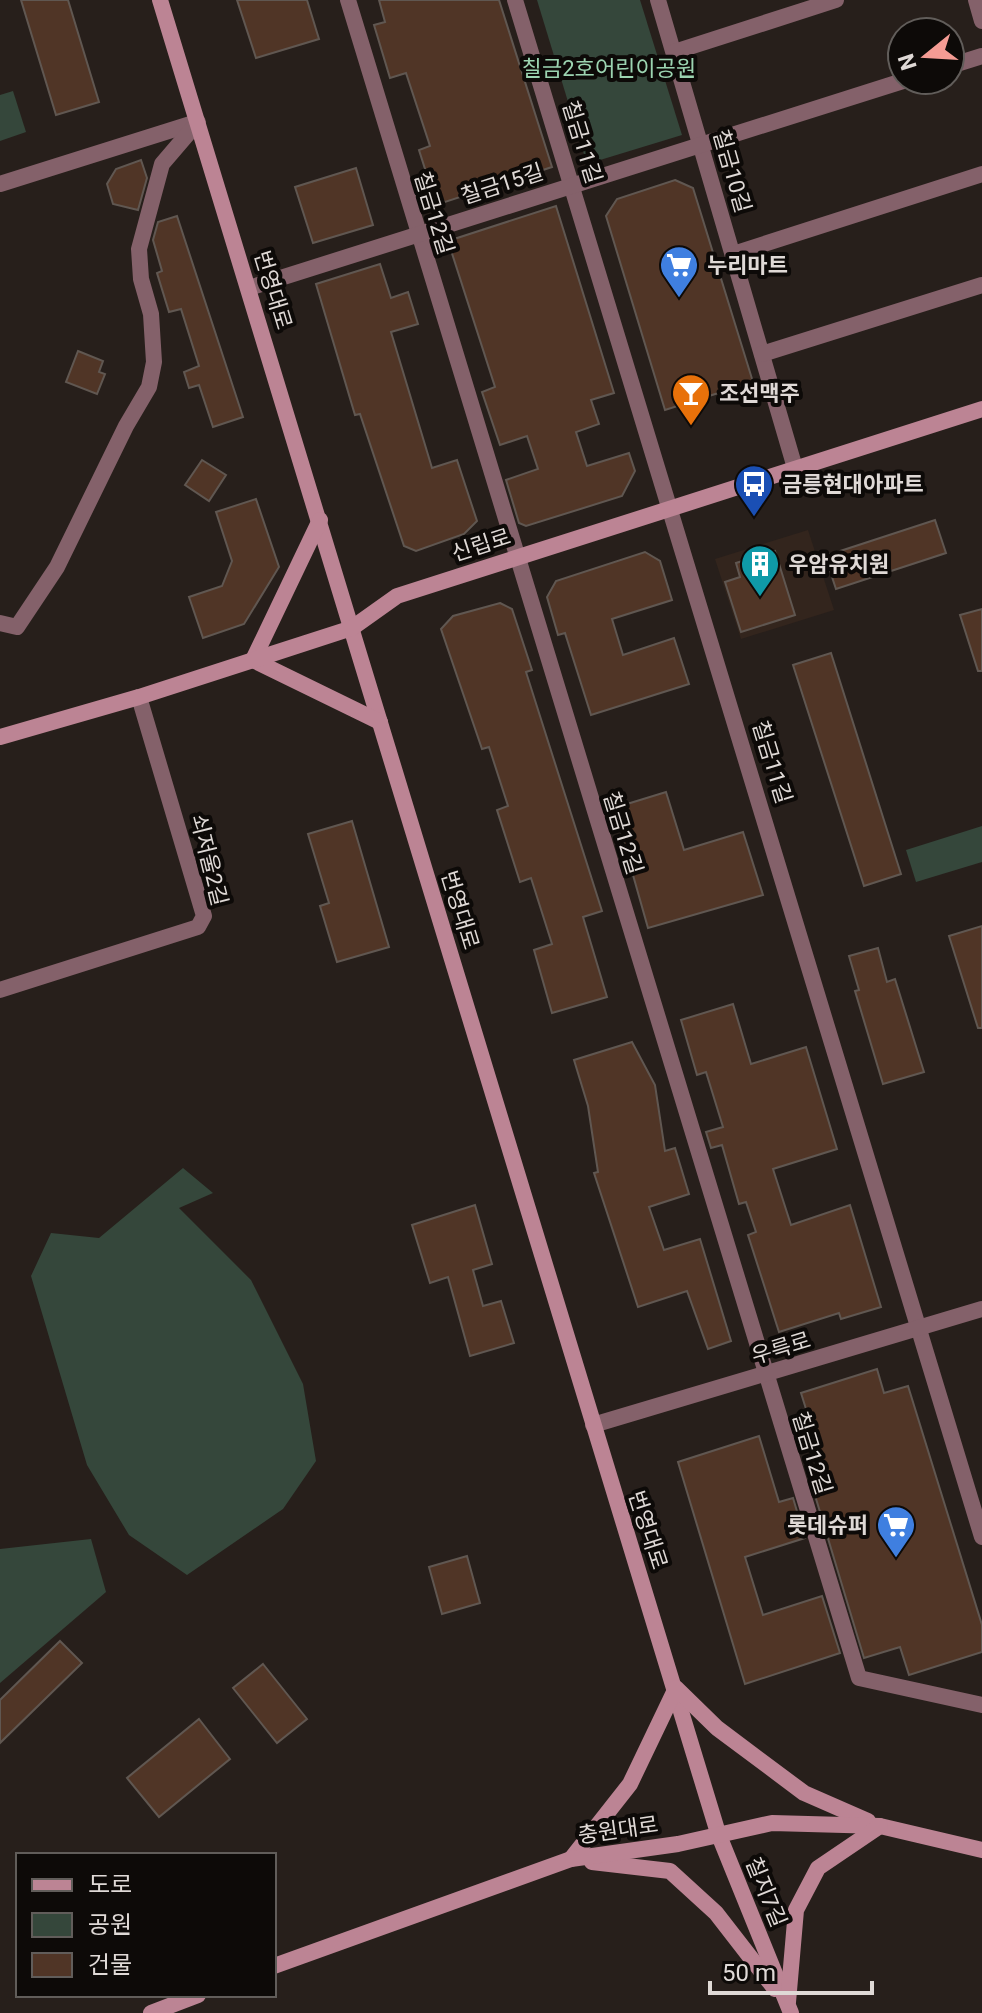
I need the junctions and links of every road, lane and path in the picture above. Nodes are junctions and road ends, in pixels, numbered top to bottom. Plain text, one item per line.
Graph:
1 (160, 0) edge
2 (348, 0) edge
3 (515, 0) edge
4 (658, 0) edge
5 (836, 0) edge
6 (976, 0) edge
7 (982, 21) edge
8 (674, 52) junction
9 (886, 86) edge
10 (198, 122) junction
11 (701, 144) junction
12 (982, 174) edge
13 (0, 184) edge
14 (572, 184) junction
15 (417, 234) junction
16 (733, 254) junction
17 (982, 285) edge
18 (249, 288) junction
19 (762, 354) junction
20 (982, 409) edge
21 (795, 468) junction
22 (672, 507) junction
23 (320, 520) junction
24 (516, 557) junction
25 (0, 623) edge
26 (352, 628) junction
27 (253, 660) junction
28 (139, 697) junction
29 (380, 722) junction
30 (0, 737) edge
31 (0, 990) edge
32 (982, 1309) edge
33 (920, 1328) junction
34 (765, 1376) junction
35 (593, 1425) junction
36 (982, 1537) edge
37 (676, 1688) junction
38 (982, 1705) edge
39 (880, 1826) junction
40 (718, 1833) junction
41 (982, 1850) edge
42 (571, 1859) junction
43 (276, 1965) edge
44 (193, 1997) edge
45 (789, 2009) edge
46 (151, 2013) edge

1 - 10 street, 번영대로
2 - 15 street, 칠금12길
3 - 14 street, 칠금11길
4 - 8 street, 칠금10길
5 - 8 street
6 - 7 street
8 - 11 street, 칠금10길
9 - 11 street, 칠금15길
10 - 13 street
10 - 18 street, 번영대로
10 - 25 street
11 - 14 street, 칠금15길
11 - 16 street, 칠금10길
12 - 16 street
14 - 15 street, 칠금15길
14 - 22 street, 칠금11길
15 - 18 street, 칠금15길
15 - 24 street, 칠금12길
16 - 19 street, 칠금10길
17 - 19 street
18 - 23 street, 번영대로
19 - 21 street, 칠금10길
20 - 21 street, 신립로
21 - 22 street, 신립로
22 - 24 street, 신립로
22 - 33 street, 칠금11길
23 - 26 street, 번영대로
23 - 27 street
24 - 26 street, 신립로
24 - 34 street, 칠금12길
26 - 27 street, 신립로
26 - 29 street, 번영대로
27 - 28 street, 신립로
27 - 29 street
28 - 30 street, 신립로
28 - 31 street, 쇠저울2길
29 - 35 street, 번영대로
32 - 33 street, 우륵로
33 - 34 street, 우륵로
33 - 36 street, 칠금11길
34 - 35 street, 우륵로
34 - 38 street, 칠금12길
35 - 37 street, 번영대로
37 - 39 street
37 - 40 street, 번영대로
37 - 42 street
39 - 40 street, 충원대로
39 - 41 street, 충원대로
39 - 45 street
40 - 42 street, 충원대로
40 - 45 street, 칠지7길
42 - 43 street, 충원대로
42 - 45 street
44 - 46 street

